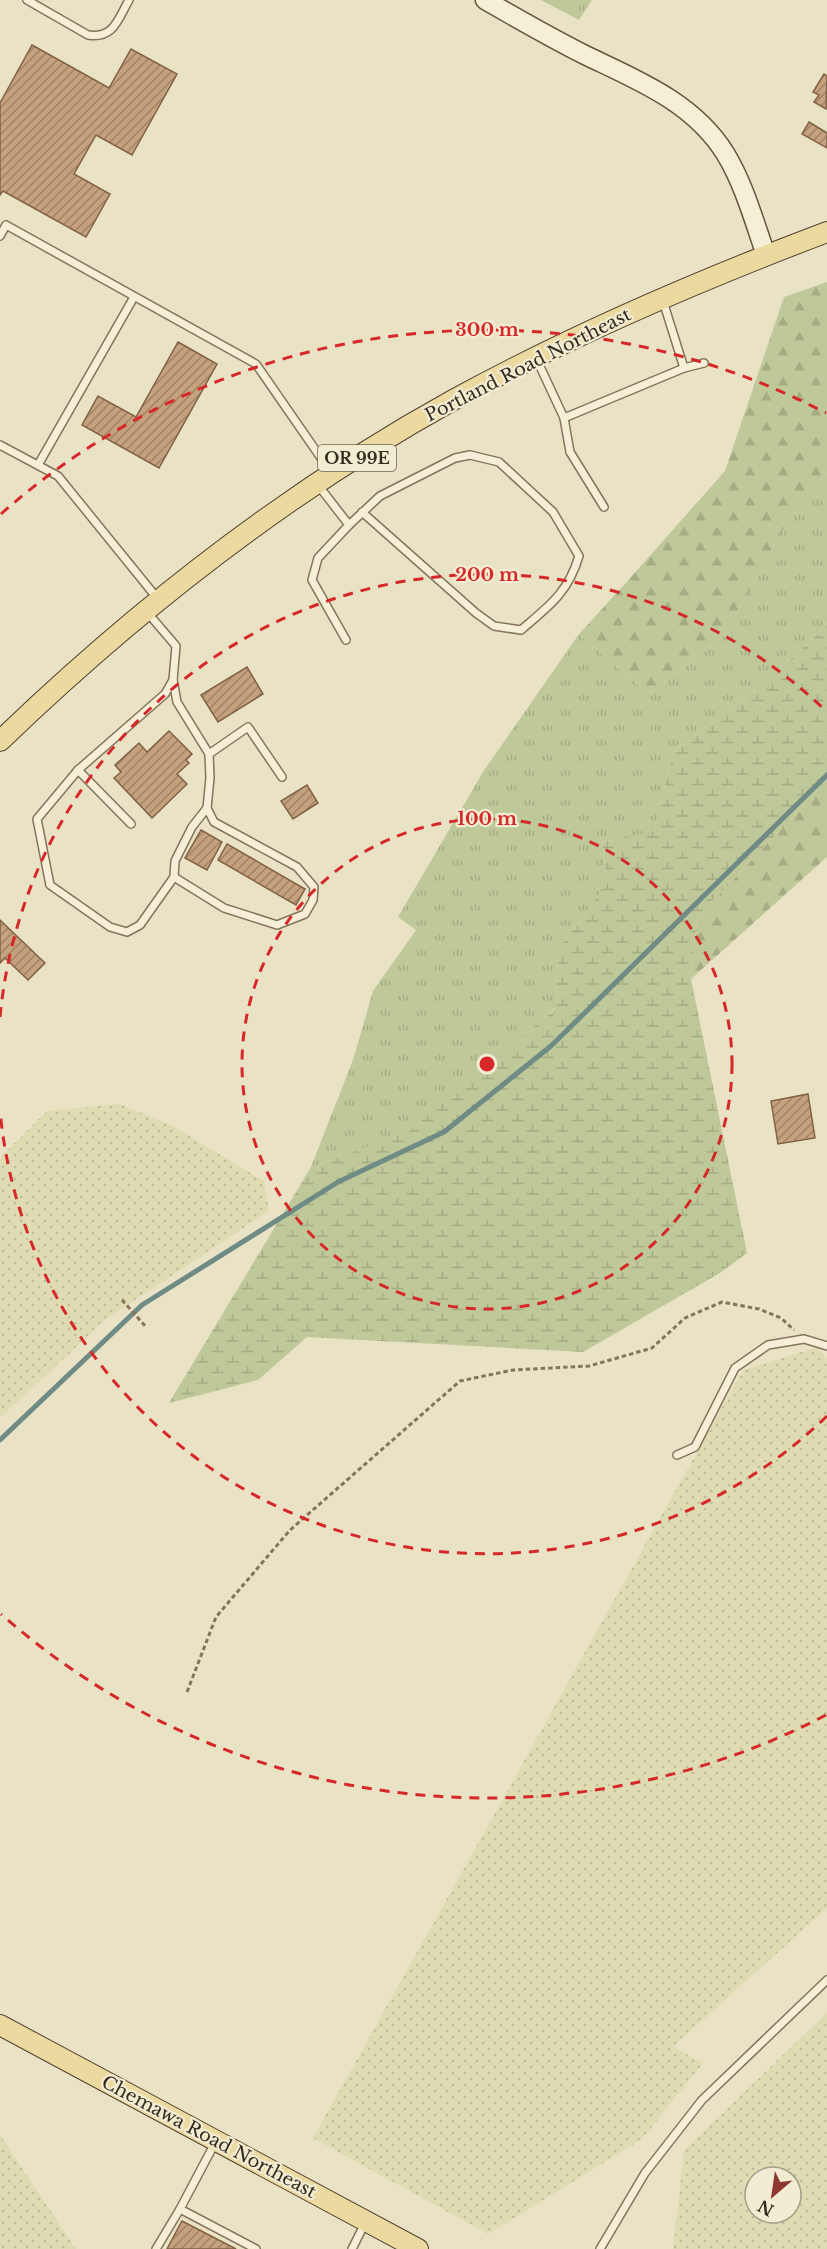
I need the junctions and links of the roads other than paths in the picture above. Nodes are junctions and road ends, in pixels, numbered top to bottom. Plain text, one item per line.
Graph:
1 (27, 0) edge
2 (129, 0) edge
3 (485, 0) edge
4 (827, 232) edge
5 (0, 236) edge
6 (766, 255) junction
7 (134, 297) junction
8 (662, 298) junction
9 (536, 358) junction
10 (704, 363) dead end
11 (684, 368) junction
12 (564, 418) junction
13 (0, 446) edge
14 (38, 465) junction
15 (324, 478) junction
16 (604, 507) dead end
17 (363, 512) junction
18 (349, 525) junction
19 (152, 604) junction
20 (346, 640) dead end
21 (173, 680) junction
22 (0, 741) edge
23 (209, 754) junction
24 (78, 770) junction
25 (282, 777) dead end
26 (207, 808) junction
27 (131, 824) dead end
28 (174, 877) junction
29 (827, 1346) edge
30 (677, 1455) dead end
31 (827, 1980) edge
32 (0, 2025) edge
33 (216, 2140) junction
34 (180, 2209) junction
35 (366, 2221) junction
36 (156, 2249) edge
37 (256, 2249) edge
38 (352, 2249) edge
39 (418, 2249) edge
40 (600, 2249) edge

1 - 2 lane
3 - 6 street
4 - 6 main road, Portland Road Northeast / OR 99E
5 - 7 lane
6 - 8 main road, Portland Road Northeast / OR 99E
7 - 14 lane
7 - 15 lane
8 - 9 main road, Portland Road Northeast / OR 99E
8 - 11 lane
9 - 12 lane
9 - 15 main road, Portland Road Northeast / OR 99E
10 - 11 lane
11 - 12 lane
12 - 16 lane
13 - 14 lane
14 - 19 lane
15 - 18 lane
15 - 19 main road, Portland Road Northeast / OR 99E
17 - 17 lane
17 - 18 lane
18 - 20 lane
19 - 21 lane
19 - 22 main road, Portland Road Northeast / OR 99E
21 - 23 lane
21 - 24 lane
23 - 25 lane
23 - 26 lane
24 - 27 lane
24 - 28 lane
26 - 28 lane
26 - 28 lane
29 - 30 lane
31 - 40 lane
32 - 33 main road, Chemawa Road Northeast
33 - 34 lane
33 - 35 main road, Chemawa Road Northeast
34 - 36 lane
34 - 37 lane
35 - 38 lane
35 - 39 main road, Chemawa Road Northeast

